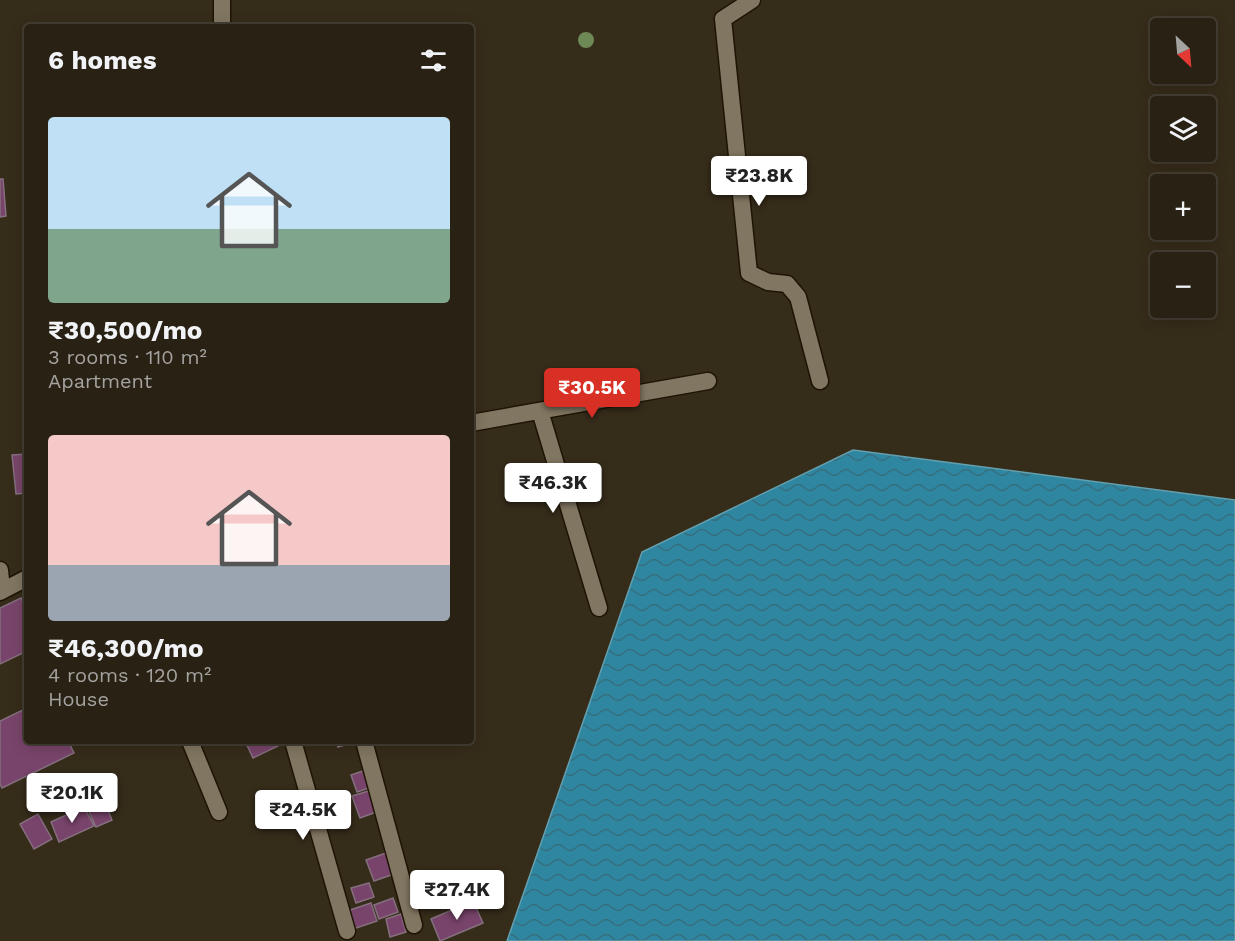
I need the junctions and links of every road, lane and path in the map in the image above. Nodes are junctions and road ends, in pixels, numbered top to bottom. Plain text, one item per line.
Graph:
1 (222, 0) edge
2 (752, 0) edge
3 (222, 24) edge
4 (708, 381) dead end
5 (820, 381) dead end
6 (540, 411) junction
7 (474, 422) edge
8 (0, 570) edge
9 (24, 580) edge
10 (1, 592) edge
11 (599, 608) dead end
12 (191, 744) edge
13 (294, 744) edge
14 (365, 744) edge
15 (219, 812) dead end
16 (414, 925) dead end
17 (347, 931) dead end

1 - 3 street
2 - 5 street
4 - 6 street
6 - 7 street
6 - 11 street
8 - 10 street
9 - 10 street
12 - 15 street
13 - 17 street
14 - 16 street

